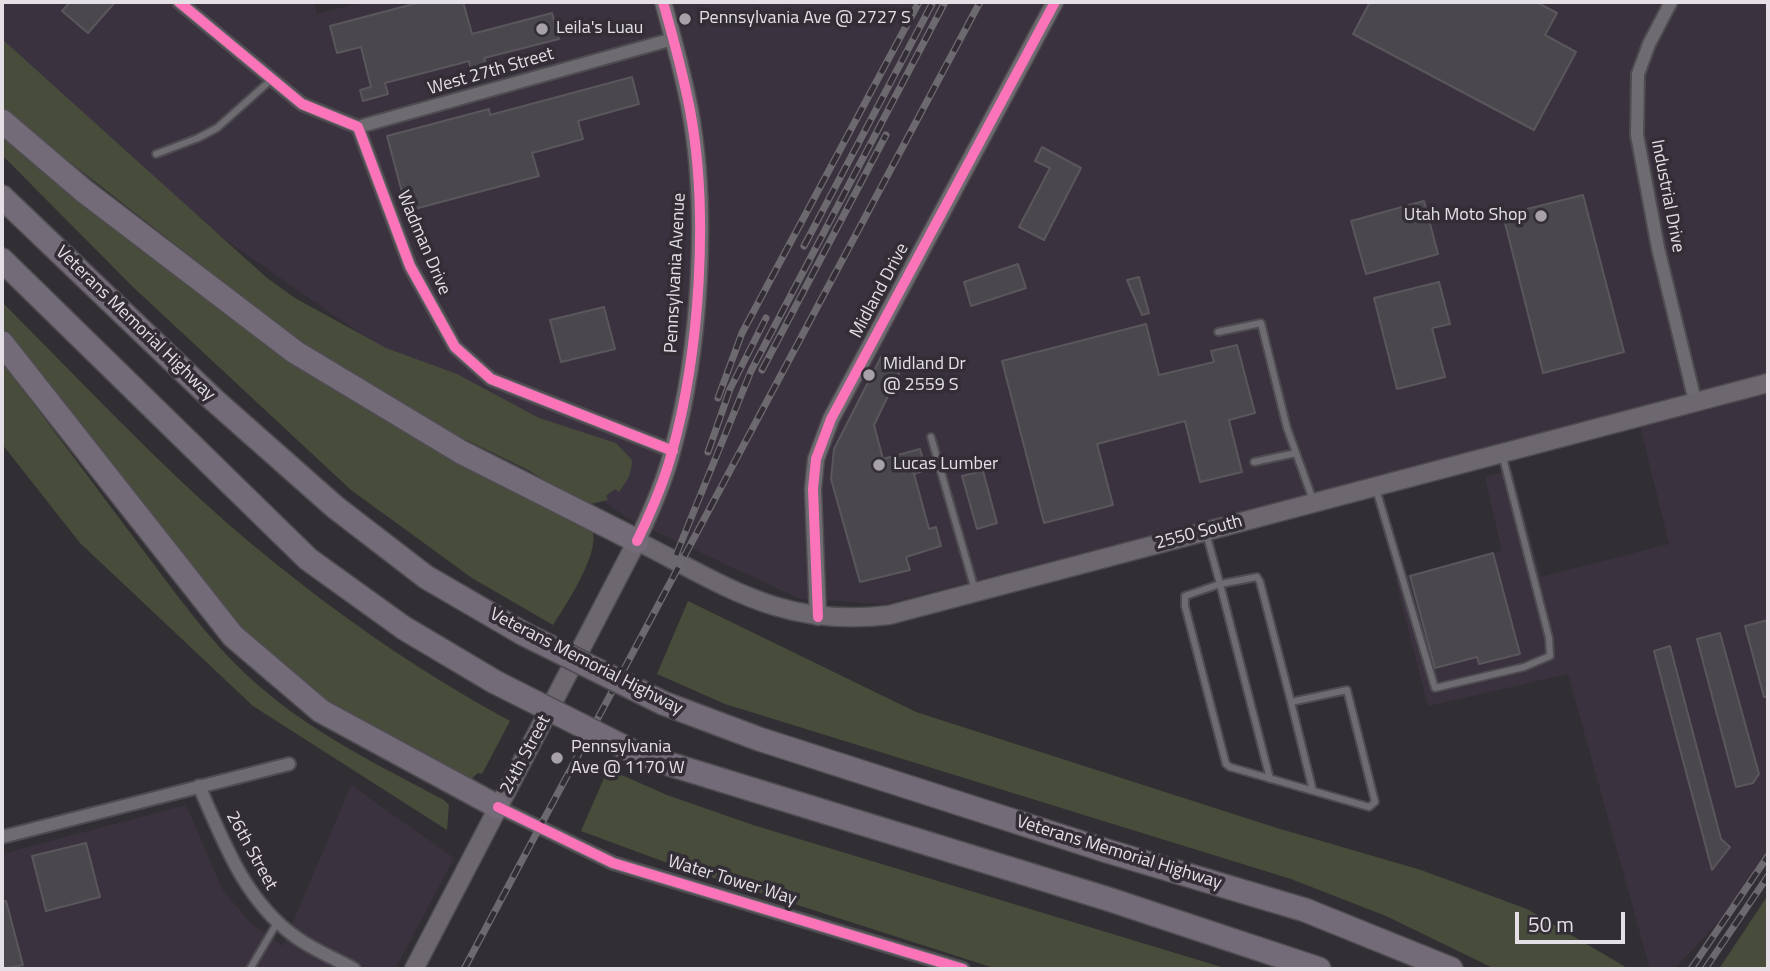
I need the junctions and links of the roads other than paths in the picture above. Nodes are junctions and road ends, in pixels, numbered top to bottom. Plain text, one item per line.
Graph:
1 (179, 2) edge
2 (663, 2) edge
3 (1055, 2) edge
4 (1671, 2) edge
5 (673, 39) junction
6 (272, 79) junction
7 (2, 121) edge
8 (358, 127) junction
9 (156, 154) dead end
10 (2, 197) edge
11 (2, 260) edge
12 (1218, 332) dead end
13 (2, 343) edge
14 (1768, 383) edge
15 (1695, 401) junction
16 (931, 437) dead end
17 (673, 451) junction
18 (1501, 452) junction
19 (1296, 453) junction
20 (1254, 463) dead end
21 (1375, 486) junction
22 (1314, 502) junction
23 (1205, 531) junction
24 (637, 541) junction
25 (1220, 584) junction
26 (975, 592) junction
27 (818, 617) junction
28 (1291, 702) junction
29 (289, 764) dead end
30 (1270, 779) junction
31 (199, 786) junction
32 (1313, 791) junction
33 (498, 807) junction
34 (2, 837) edge
35 (278, 922) junction
36 (250, 969) edge
37 (354, 969) edge
38 (414, 969) edge
39 (964, 969) edge
40 (1320, 969) edge
41 (1451, 969) edge

1 - 6 street
2 - 5 street, Pennsylvania Avenue
3 - 27 street, Midland Drive
4 - 15 street, Industrial Drive
5 - 8 street, West 27th Street
5 - 17 street, Pennsylvania Avenue
6 - 8 street
6 - 9 lane
7 - 24 highway
8 - 17 street, Wadman Drive
10 - 41 highway, Veterans Memorial Highway, bridge
11 - 40 highway, bridge
12 - 19 lane
13 - 33 highway
14 - 15 main road, 2550 South
15 - 18 main road, 2550 South
16 - 26 lane
17 - 24 street, Pennsylvania Avenue
18 - 21 main road, 2550 South
18 - 21 lane
19 - 20 lane
19 - 22 lane
21 - 22 main road, 2550 South
22 - 23 main road, 2550 South
23 - 25 lane
23 - 26 main road, 2550 South
24 - 27 main road, 2550 South
24 - 33 main road, 24th Street
25 - 28 lane
25 - 30 lane
25 - 30 lane
26 - 27 main road, 2550 South
28 - 32 lane
28 - 32 lane
29 - 31 street
30 - 32 lane
31 - 34 street
31 - 35 street, 26th Street
33 - 38 main road, 24th Street
33 - 39 street, Water Tower Way
35 - 36 lane
35 - 37 street, 26th Street

